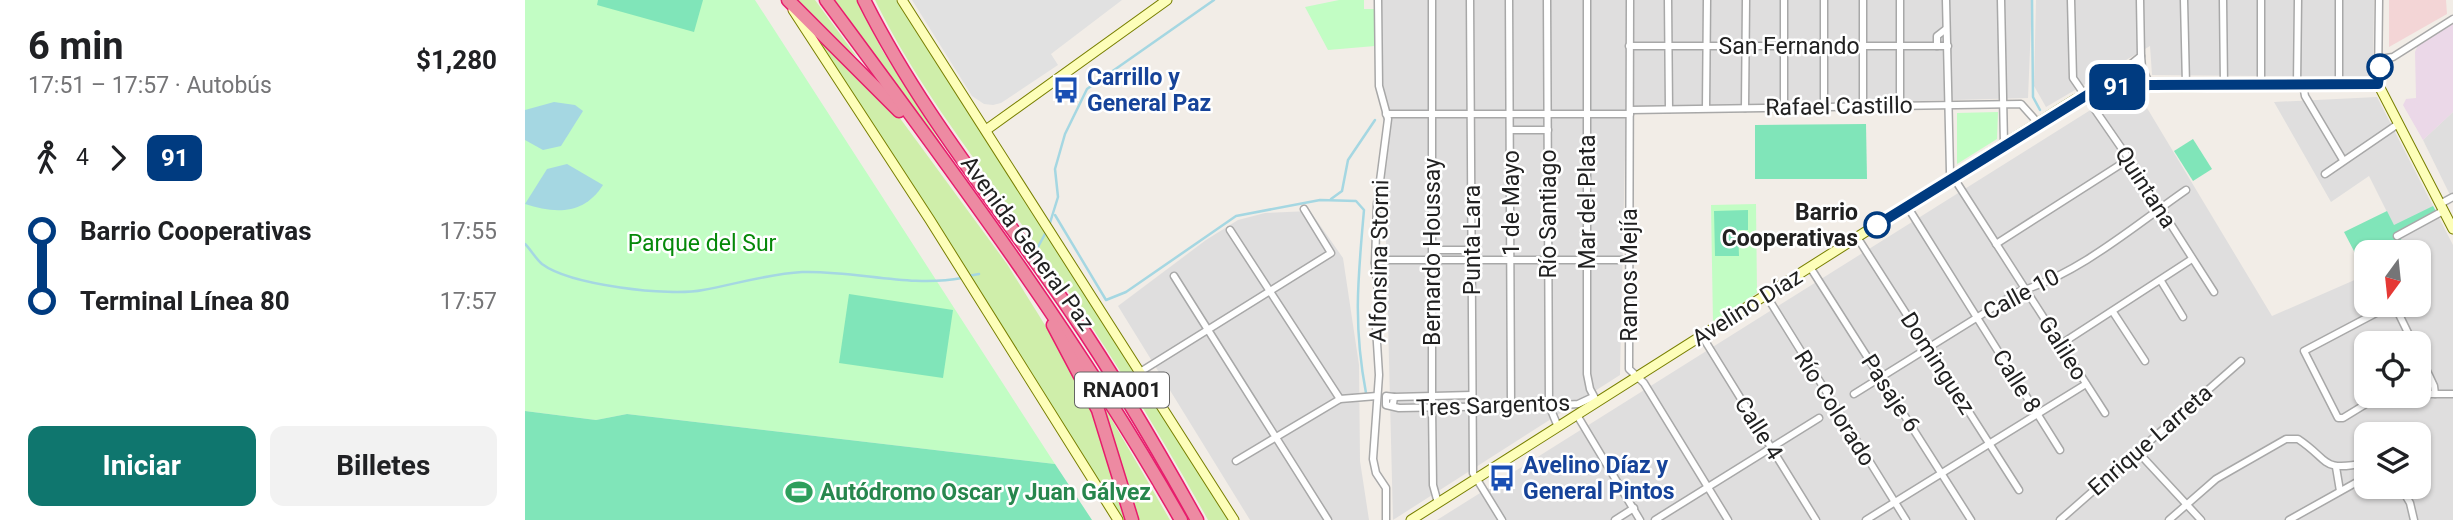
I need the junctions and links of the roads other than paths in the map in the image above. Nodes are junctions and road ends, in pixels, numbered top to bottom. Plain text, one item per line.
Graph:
1 (787, 0) edge
2 (826, 0) edge
3 (864, 0) edge
4 (902, 0) edge
5 (1167, 0) edge
6 (1378, 0) edge
7 (1432, 0) edge
8 (1470, 0) edge
9 (1509, 0) edge
10 (1547, 0) edge
11 (1587, 0) edge
12 (1629, 0) edge
13 (1668, 0) edge
14 (1707, 0) edge
15 (1746, 0) edge
16 (1784, 0) edge
17 (1824, 0) edge
18 (1863, 0) edge
19 (1900, 0) edge
20 (1946, 0) edge
21 (2001, 0) edge
22 (2071, 0) edge
23 (2140, 0) edge
24 (2184, 0) edge
25 (2223, 0) edge
26 (2260, 0) edge
27 (2298, 0) edge
28 (2339, 0) edge
29 (2379, 0) edge
30 (2453, 19) edge
31 (1946, 29) junction
32 (1824, 45) junction
33 (1629, 46) junction
34 (1706, 46) junction
35 (1745, 46) junction
36 (1784, 46) junction
37 (1863, 46) junction
38 (1900, 46) junction
39 (1937, 46) junction
40 (1948, 46) junction
41 (1669, 47) junction
42 (2141, 56) junction
43 (2380, 58) junction
44 (2378, 84) junction
45 (2150, 85) junction
46 (2186, 85) junction
47 (2224, 85) junction
48 (2261, 85) junction
49 (2300, 85) junction
50 (2339, 85) junction
51 (2099, 90) junction
52 (2085, 94) junction
53 (1948, 104) junction
54 (2001, 104) junction
55 (1824, 106) junction
56 (1863, 106) junction
57 (1900, 106) junction
58 (1784, 107) junction
59 (1669, 108) junction
60 (1706, 108) junction
61 (1745, 108) junction
62 (1630, 112) junction
63 (1433, 113) junction
64 (1472, 113) junction
65 (1510, 113) junction
66 (1548, 113) junction
67 (1387, 114) junction
68 (1587, 114) junction
69 (2038, 123) junction
70 (916, 124) junction
71 (2398, 124) junction
72 (986, 130) junction
73 (1511, 130) junction
74 (1548, 130) junction
75 (2004, 144) junction
76 (2129, 159) junction
77 (2343, 160) junction
78 (2325, 174) dead end
79 (1952, 177) junction
80 (2186, 190) dead end
81 (2453, 197) edge
82 (1907, 206) junction
83 (2442, 207) junction
84 (2161, 208) junction
85 (1304, 209) dead end
86 (2453, 229) edge
87 (1230, 230) dead end
88 (2397, 236) dead end
89 (1857, 237) junction
90 (1996, 244) junction
91 (1433, 250) junction
92 (1472, 250) junction
93 (2192, 259) junction
94 (1433, 260) junction
95 (1472, 260) junction
96 (1511, 260) junction
97 (1548, 260) junction
98 (1588, 260) junction
99 (1629, 260) junction
100 (1375, 263) junction
101 (1810, 267) junction
102 (1023, 269) junction
103 (1174, 276) dead end
104 (2161, 281) junction
105 (2026, 290) junction
106 (2214, 292) dead end
107 (1269, 293) junction
108 (1766, 295) junction
109 (2113, 312) junction
110 (1977, 317) junction
111 (2183, 317) dead end
112 (2369, 317) edge
113 (1207, 330) junction
114 (1702, 335) junction
115 (2061, 344) junction
116 (1927, 346) junction
117 (2145, 361) dead end
118 (2241, 361) dead end
119 (1140, 372) junction
120 (1637, 376) junction
121 (1881, 376) junction
122 (2431, 380) edge
123 (1378, 383) junction
124 (2086, 384) junction
125 (1854, 394) dead end
126 (2431, 394) edge
127 (2435, 394) junction
128 (2453, 394) edge
129 (1431, 395) junction
130 (1472, 395) junction
131 (1377, 396) junction
132 (1340, 399) junction
133 (1392, 399) junction
134 (1595, 399) junction
135 (1511, 405) junction
136 (1549, 405) junction
137 (1431, 407) junction
138 (1472, 407) junction
139 (2359, 408) edge
140 (2037, 413) junction
141 (2105, 413) dead end
142 (1577, 415) junction
143 (1819, 418) dead end
144 (1557, 427) junction
145 (1276, 438) junction
146 (1989, 442) junction
147 (1772, 447) junction
148 (2060, 450) dead end
149 (2137, 451) junction
150 (1236, 461) dead end
151 (2354, 465) edge
152 (2336, 467) junction
153 (1942, 472) junction
154 (1476, 479) junction
155 (2354, 483) edge
156 (1708, 486) junction
157 (2019, 490) dead end
158 (2340, 491) junction
159 (2408, 499) edge
160 (1894, 502) junction
161 (1438, 503) junction
162 (2187, 504) junction
163 (1634, 508) junction
164 (1118, 520) edge
165 (1132, 520) edge
166 (1181, 520) edge
167 (1198, 520) edge
168 (1234, 520) edge
169 (1328, 520) edge
170 (1386, 520) edge
171 (1411, 520) edge
172 (1502, 520) edge
173 (1615, 520) edge
174 (1640, 520) edge
175 (1655, 520) edge
176 (1728, 520) edge
177 (1816, 520) edge
178 (1866, 520) edge
179 (1906, 520) edge
180 (1971, 520) edge
181 (2060, 520) edge
182 (2169, 520) edge
183 (2201, 520) edge
184 (2289, 520) edge
185 (2414, 520) edge

1 - 70 highway
1 - 164 street
2 - 70 highway, Avenida General Paz / RNA001
3 - 167 highway, Avenida General Paz / RNA001
4 - 72 street, Avenida General Paz
5 - 72 street
6 - 67 street, Alfonsina Storni
7 - 63 street, Bernardo Houssay
8 - 64 street, Punta Lara
9 - 65 street, 1 de Mayo
10 - 66 street, Río Santiago
11 - 68 street, Mar del Plata
12 - 33 street, Ramos Mejía
13 - 41 street
14 - 34 street
15 - 35 street
16 - 36 street
17 - 32 street
18 - 37 street
19 - 38 street
20 - 31 street
21 - 54 street
22 - 52 street, Quintana
23 - 42 street
24 - 46 street
25 - 47 street
26 - 48 street
27 - 49 street
28 - 50 street
29 - 43 street
30 - 43 street
31 - 39 street
31 - 40 street
32 - 36 street, San Fernando
32 - 37 street, San Fernando
32 - 55 street
33 - 41 street, San Fernando
33 - 62 street, Ramos Mejía
34 - 35 street, San Fernando
34 - 41 street, San Fernando
34 - 60 street
35 - 36 street, San Fernando
35 - 61 street
36 - 58 street
37 - 38 street, San Fernando
37 - 56 street
38 - 39 street, San Fernando
38 - 57 street
39 - 40 street, San Fernando
40 - 53 street
41 - 59 street
42 - 45 street
42 - 51 street
43 - 44 street
44 - 50 street, Avelino Díaz
44 - 71 street
45 - 46 street, Avelino Díaz
45 - 51 street, Avelino Díaz
46 - 47 street, Avelino Díaz
47 - 48 street, Avelino Díaz
48 - 49 street, Avelino Díaz
49 - 50 street, Avelino Díaz
49 - 77 street
51 - 52 street, Avelino Díaz
52 - 69 street, Avelino Díaz
52 - 76 street, Quintana
53 - 54 street, Rafael Castillo
53 - 57 street, Rafael Castillo
53 - 79 street
54 - 69 street, Rafael Castillo
54 - 75 street
55 - 56 street, Rafael Castillo
55 - 58 street, Rafael Castillo
56 - 57 street, Rafael Castillo
58 - 61 street, Rafael Castillo
59 - 60 street, Rafael Castillo
59 - 62 street, Rafael Castillo
60 - 61 street, Rafael Castillo
62 - 68 street, Rafael Castillo
62 - 99 street, Ramos Mejía
63 - 64 street, Rafael Castillo
63 - 67 street, Rafael Castillo
63 - 91 street, Bernardo Houssay
64 - 65 street, Rafael Castillo
64 - 92 street, Punta Lara
65 - 66 street, Rafael Castillo
65 - 73 street, 1 de Mayo
66 - 68 street, Rafael Castillo
66 - 74 street, Río Santiago
67 - 100 street, Alfonsina Storni
68 - 98 street, Mar del Plata
69 - 75 street, Avelino Díaz
70 - 102 highway, Avenida General Paz / RNA001
71 - 77 street
71 - 83 street
72 - 119 street, Avenida General Paz
73 - 74 street
73 - 96 street, 1 de Mayo
74 - 97 street, Río Santiago
75 - 79 street, Avelino Díaz
76 - 84 street, Quintana
76 - 90 street
77 - 78 street
79 - 82 street, Avelino Díaz
79 - 90 street, Galileo
80 - 84 street, Calle 10
81 - 83 street
82 - 89 street, Avelino Díaz
82 - 110 street, Calle 8
83 - 86 street
83 - 88 street
84 - 93 street, Quintana
84 - 105 street, Calle 10
85 - 107 street
87 - 107 street
89 - 101 street, Avelino Díaz
89 - 116 street, Dominguez
90 - 105 street, Galileo
91 - 92 street
91 - 94 street, Bernardo Houssay
92 - 95 street, Punta Lara
93 - 104 street
93 - 106 street, Quintana
94 - 95 street
94 - 100 street
94 - 129 street, Bernardo Houssay
95 - 96 street
95 - 130 street, Punta Lara
96 - 97 street
96 - 135 street, 1 de Mayo
97 - 98 street
97 - 136 street, Río Santiago
98 - 99 street
98 - 134 street, Mar del Plata
99 - 120 street, Ramos Mejía
100 - 123 street, Alfonsina Storni
101 - 108 street, Avelino Díaz
101 - 121 street, Pasaje 6
102 - 165 highway
102 - 166 highway, Avenida General Paz / RNA001
103 - 113 street
104 - 109 street
104 - 111 street
105 - 110 street, Calle 10
105 - 115 street, Galileo
107 - 113 street
107 - 132 street
108 - 114 street, Avelino Díaz
108 - 160 street, Río Colorado
109 - 115 street
109 - 117 street
110 - 116 street, Calle 10
110 - 140 street, Calle 8
112 - 139 street
113 - 119 street
113 - 145 street
114 - 120 street, Avelino Díaz
114 - 147 street, Calle 4
115 - 124 street, Galileo
116 - 121 street, Calle 10
116 - 146 street, Dominguez
118 - 149 street, Enrique Larreta
119 - 168 street, Avenida General Paz
120 - 134 street, Avelino Díaz
120 - 156 street, Ramos Mejía
121 - 125 street, Calle 10
121 - 153 street, Pasaje 6
122 - 127 street
123 - 131 street, Alfonsina Storni
123 - 133 street
124 - 140 street
124 - 141 street, Galileo
126 - 127 street
127 - 128 street
129 - 130 street, Tres Sargentos
129 - 133 street, Tres Sargentos
129 - 137 street, Bernardo Houssay
130 - 138 street, Punta Lara
131 - 132 street
131 - 170 street, Alfonsina Storni
132 - 145 street
133 - 137 street, Tres Sargentos
134 - 136 street, Tres Sargentos
134 - 142 street, Avelino Díaz
135 - 136 street, Tres Sargentos
135 - 138 street, Tres Sargentos
136 - 144 street, Río Santiago
137 - 138 street, Tres Sargentos
137 - 161 street, Bernardo Houssay
138 - 154 street, Punta Lara
140 - 146 street
140 - 148 street, Calle 8
142 - 144 street, Avelino Díaz
142 - 163 street
143 - 147 street
144 - 154 street, Avelino Díaz
145 - 150 street
145 - 169 street
146 - 153 street
146 - 157 street, Dominguez
147 - 156 street
147 - 177 street, Calle 4
149 - 162 street
149 - 181 street, Enrique Larreta
151 - 152 street
152 - 158 street
152 - 162 street
153 - 160 street
153 - 180 street, Pasaje 6
154 - 161 street, Avelino Díaz
154 - 172 street
155 - 158 street
156 - 175 street
156 - 176 street, Ramos Mejía
158 - 184 street
159 - 185 street
160 - 178 street
160 - 179 street, Río Colorado
161 - 171 street, Avelino Díaz
162 - 182 street
162 - 183 street
163 - 173 street
163 - 174 street

